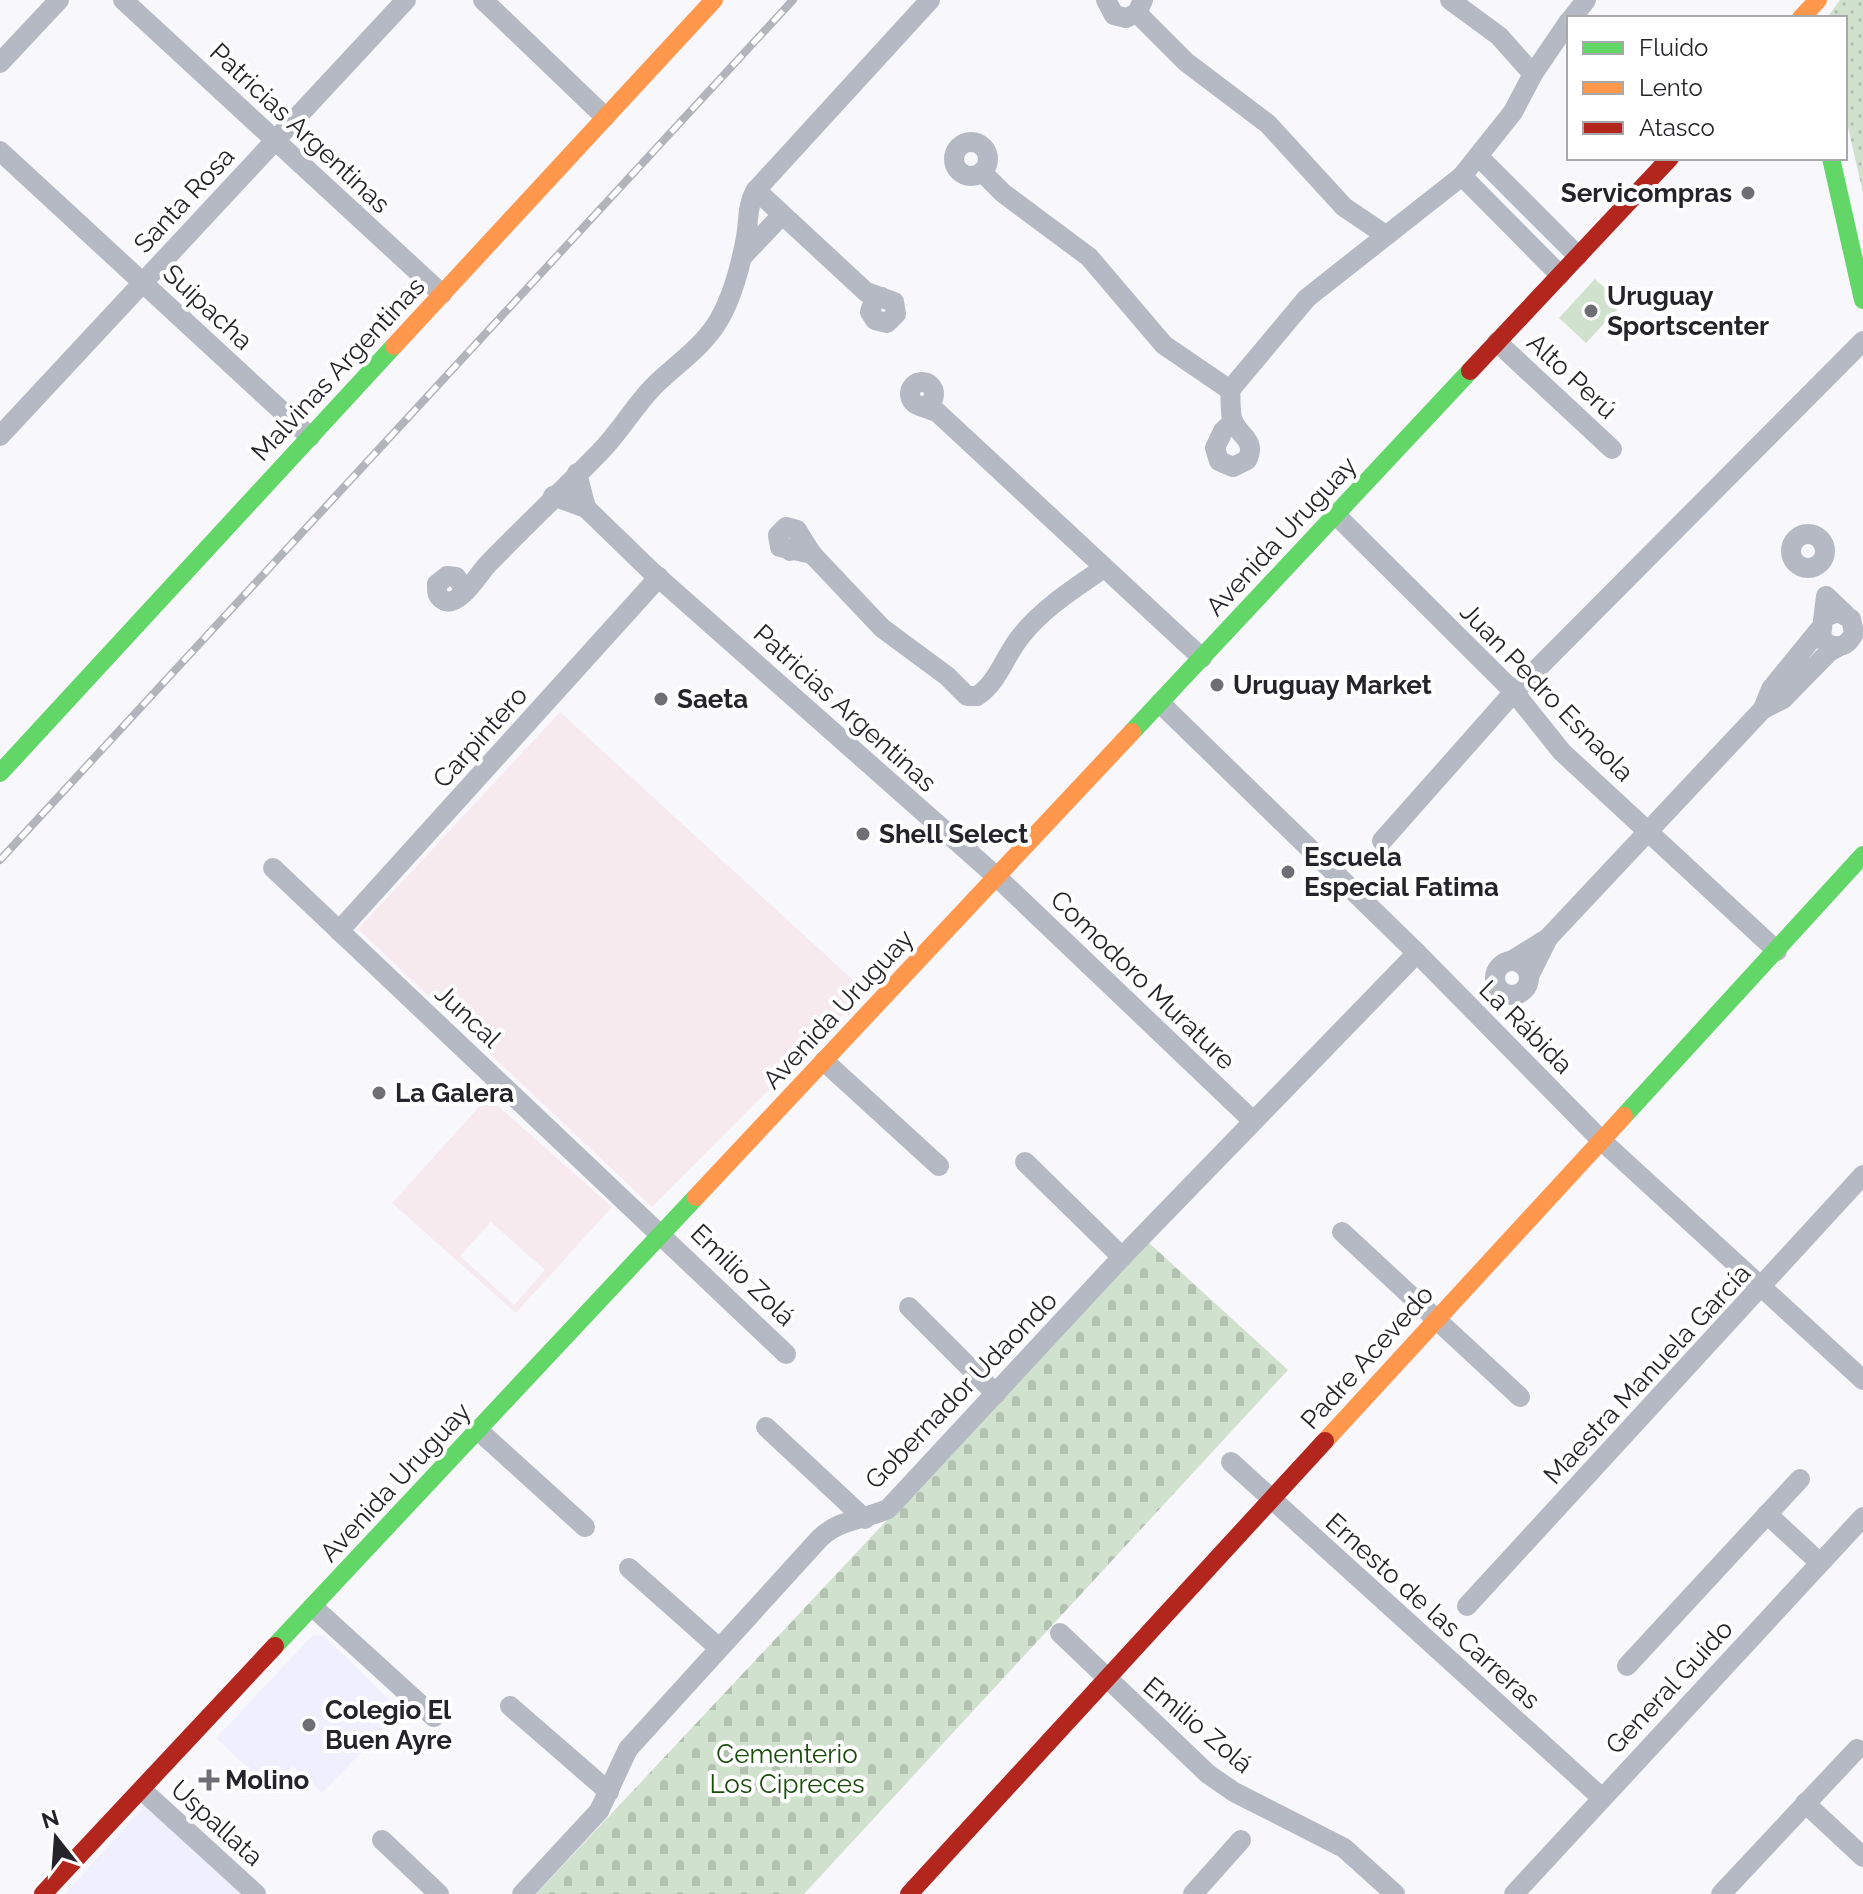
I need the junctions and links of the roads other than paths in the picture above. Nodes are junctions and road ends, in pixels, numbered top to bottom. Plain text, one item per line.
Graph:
1 (59, 0) edge
2 (123, 0) edge
3 (406, 0) edge
4 (483, 0) edge
5 (714, 0) edge
6 (930, 0) edge
7 (1106, 0) edge
8 (1450, 0) edge
9 (1586, 0) edge
10 (1818, 0) edge
11 (1140, 7) edge
12 (1573, 16) edge
13 (1803, 16) edge
14 (1567, 24) edge
15 (0, 63) edge
16 (1533, 74) junction
17 (605, 117) junction
18 (275, 140) junction
19 (0, 151) edge
20 (1479, 157) junction
21 (1668, 160) edge
22 (1831, 160) edge
23 (982, 172) dead end
24 (1462, 176) junction
25 (756, 190) junction
26 (782, 215) junction
27 (1384, 234) junction
28 (1578, 256) junction
29 (742, 257) junction
30 (1560, 275) junction
31 (143, 283) junction
32 (442, 294) junction
33 (873, 299) dead end
34 (1863, 300) edge
35 (1863, 341) edge
36 (1497, 342) junction
37 (1230, 390) junction
38 (930, 405) dead end
39 (1233, 422) dead end
40 (0, 436) edge
41 (310, 437) junction
42 (1612, 449) dead end
43 (577, 473) junction
44 (553, 496) junction
45 (586, 508) junction
46 (1336, 515) junction
47 (801, 547) dead end
48 (1104, 568) junction
49 (1818, 576) dead end
50 (659, 577) junction
51 (458, 586) dead end
52 (1830, 620) junction
53 (1838, 647) junction
54 (1202, 658) junction
55 (1514, 692) junction
56 (1160, 703) junction
57 (1763, 709) junction
58 (4, 762) edge
59 (1647, 832) junction
60 (1382, 841) dead end
61 (1863, 855) edge
62 (273, 868) dead end
63 (997, 877) junction
64 (339, 931) junction
65 (1548, 938) junction
66 (1777, 951) junction
67 (1417, 953) junction
68 (1511, 961) junction
69 (1529, 976) junction
70 (824, 1061) junction
71 (1253, 1121) junction
72 (1601, 1140) junction
73 (1025, 1162) dead end
74 (939, 1166) dead end
75 (1863, 1175) edge
76 (1342, 1232) dead end
77 (662, 1234) junction
78 (1122, 1257) junction
79 (1762, 1289) junction
80 (909, 1307) dead end
81 (1436, 1321) junction
82 (786, 1354) dead end
83 (1863, 1380) edge
84 (996, 1394) junction
85 (1520, 1397) dead end
86 (766, 1427) dead end
87 (479, 1431) junction
88 (1231, 1462) dead end
89 (1800, 1479) dead end
90 (1272, 1501) junction
91 (1767, 1514) junction
92 (1863, 1517) edge
93 (865, 1519) junction
94 (585, 1527) dead end
95 (1820, 1563) junction
96 (629, 1568) dead end
97 (1467, 1606) dead end
98 (313, 1607) junction
99 (1060, 1633) dead end
100 (719, 1648) junction
101 (1627, 1666) dead end
102 (1107, 1681) junction
103 (510, 1706) dead end
104 (434, 1717) dead end
105 (1857, 1749) dead end
106 (142, 1790) junction
107 (609, 1792) junction
108 (1602, 1798) junction
109 (1805, 1803) junction
110 (382, 1840) dead end
111 (1241, 1840) dead end
112 (1863, 1857) edge
113 (43, 1894) edge
114 (256, 1894) edge
115 (439, 1894) edge
116 (522, 1894) edge
117 (909, 1894) edge
118 (1193, 1894) edge
119 (1395, 1894) edge
120 (1514, 1894) edge
121 (1721, 1894) edge

1 - 15 street
2 - 18 street, Patricias Argentinas
3 - 18 street, Santa Rosa
4 - 17 street
5 - 17 main road, Malvinas Argentinas
6 - 25 street
7 - 11 street
8 - 16 street
9 - 12 street
10 - 13 main road
11 - 27 street
14 - 16 street
16 - 20 street
17 - 32 main road, Malvinas Argentinas
18 - 31 street, Santa Rosa
18 - 32 street, Patricias Argentinas
19 - 31 street, Suipacha
20 - 24 street
20 - 28 street
21 - 28 main road, Avenida Uruguay
22 - 34 main road
23 - 37 street
24 - 27 street
24 - 30 street
25 - 26 street
25 - 29 street
26 - 29 street
26 - 33 street
27 - 37 street
28 - 30 main road, Avenida Uruguay
29 - 43 street
30 - 36 main road, Avenida Uruguay
31 - 40 street, Santa Rosa
31 - 41 street, Suipacha
32 - 41 main road, Malvinas Argentinas
35 - 55 street
36 - 42 street, Alto Perú
36 - 46 main road, Avenida Uruguay
37 - 39 street
38 - 48 street
41 - 58 main road, Malvinas Argentinas
43 - 44 street
43 - 45 street
44 - 45 street
44 - 51 street
45 - 50 street, Patricias Argentinas
46 - 54 main road, Avenida Uruguay
46 - 55 street, Juan Pedro Esnaola
47 - 48 street
48 - 54 street
49 - 52 street
50 - 63 street, Patricias Argentinas
50 - 64 street, Carpintero
52 - 53 street
52 - 53 street
52 - 57 street
53 - 57 street
54 - 56 main road, Avenida Uruguay
55 - 59 street, Juan Pedro Esnaola
55 - 60 street
56 - 63 main road, Avenida Uruguay
56 - 67 street, La Rábida
57 - 59 street
59 - 65 street
59 - 66 street, Juan Pedro Esnaola
61 - 66 main road, Padre Acevedo
62 - 64 street, Juncal
63 - 70 main road, Avenida Uruguay
63 - 71 street, Comodoro Murature
64 - 77 street, Juncal
65 - 68 street
65 - 69 street
66 - 72 main road, Padre Acevedo
67 - 71 street, Gobernador Udaondo
67 - 72 street, La Rábida
68 - 69 street
68 - 69 street
70 - 74 street
70 - 77 main road, Avenida Uruguay
71 - 78 street, Gobernador Udaondo
72 - 79 street, La Rábida
72 - 81 main road, Padre Acevedo
73 - 78 street
75 - 79 street, Maestra Manuela García
76 - 81 street
77 - 82 street, Emilio Zolá
77 - 87 main road, Avenida Uruguay
78 - 84 street, Gobernador Udaondo
79 - 83 street, La Rábida
79 - 97 street, Maestra Manuela García
80 - 84 street
81 - 85 street
81 - 90 main road, Padre Acevedo
84 - 93 street, Gobernador Udaondo
86 - 93 street
87 - 94 street
87 - 98 main road, Avenida Uruguay
88 - 90 street, Ernesto de las Carreras
89 - 91 street
90 - 102 main road, Padre Acevedo
90 - 108 street, Ernesto de las Carreras
91 - 95 street
91 - 101 street
92 - 95 street, General Guido
93 - 100 street, Gobernador Udaondo
95 - 108 street, General Guido
96 - 100 street
98 - 104 street
98 - 106 main road, Avenida Uruguay
99 - 102 street, Emilio Zolá
100 - 107 street, Gobernador Udaondo
102 - 117 main road, Padre Acevedo
102 - 119 street, Emilio Zolá
103 - 107 street
105 - 109 street
106 - 113 main road, Avenida Uruguay
106 - 114 street, Uspallata
107 - 116 street, Gobernador Udaondo
108 - 120 street, General Guido
109 - 112 street
109 - 121 street
110 - 115 street
111 - 118 street

